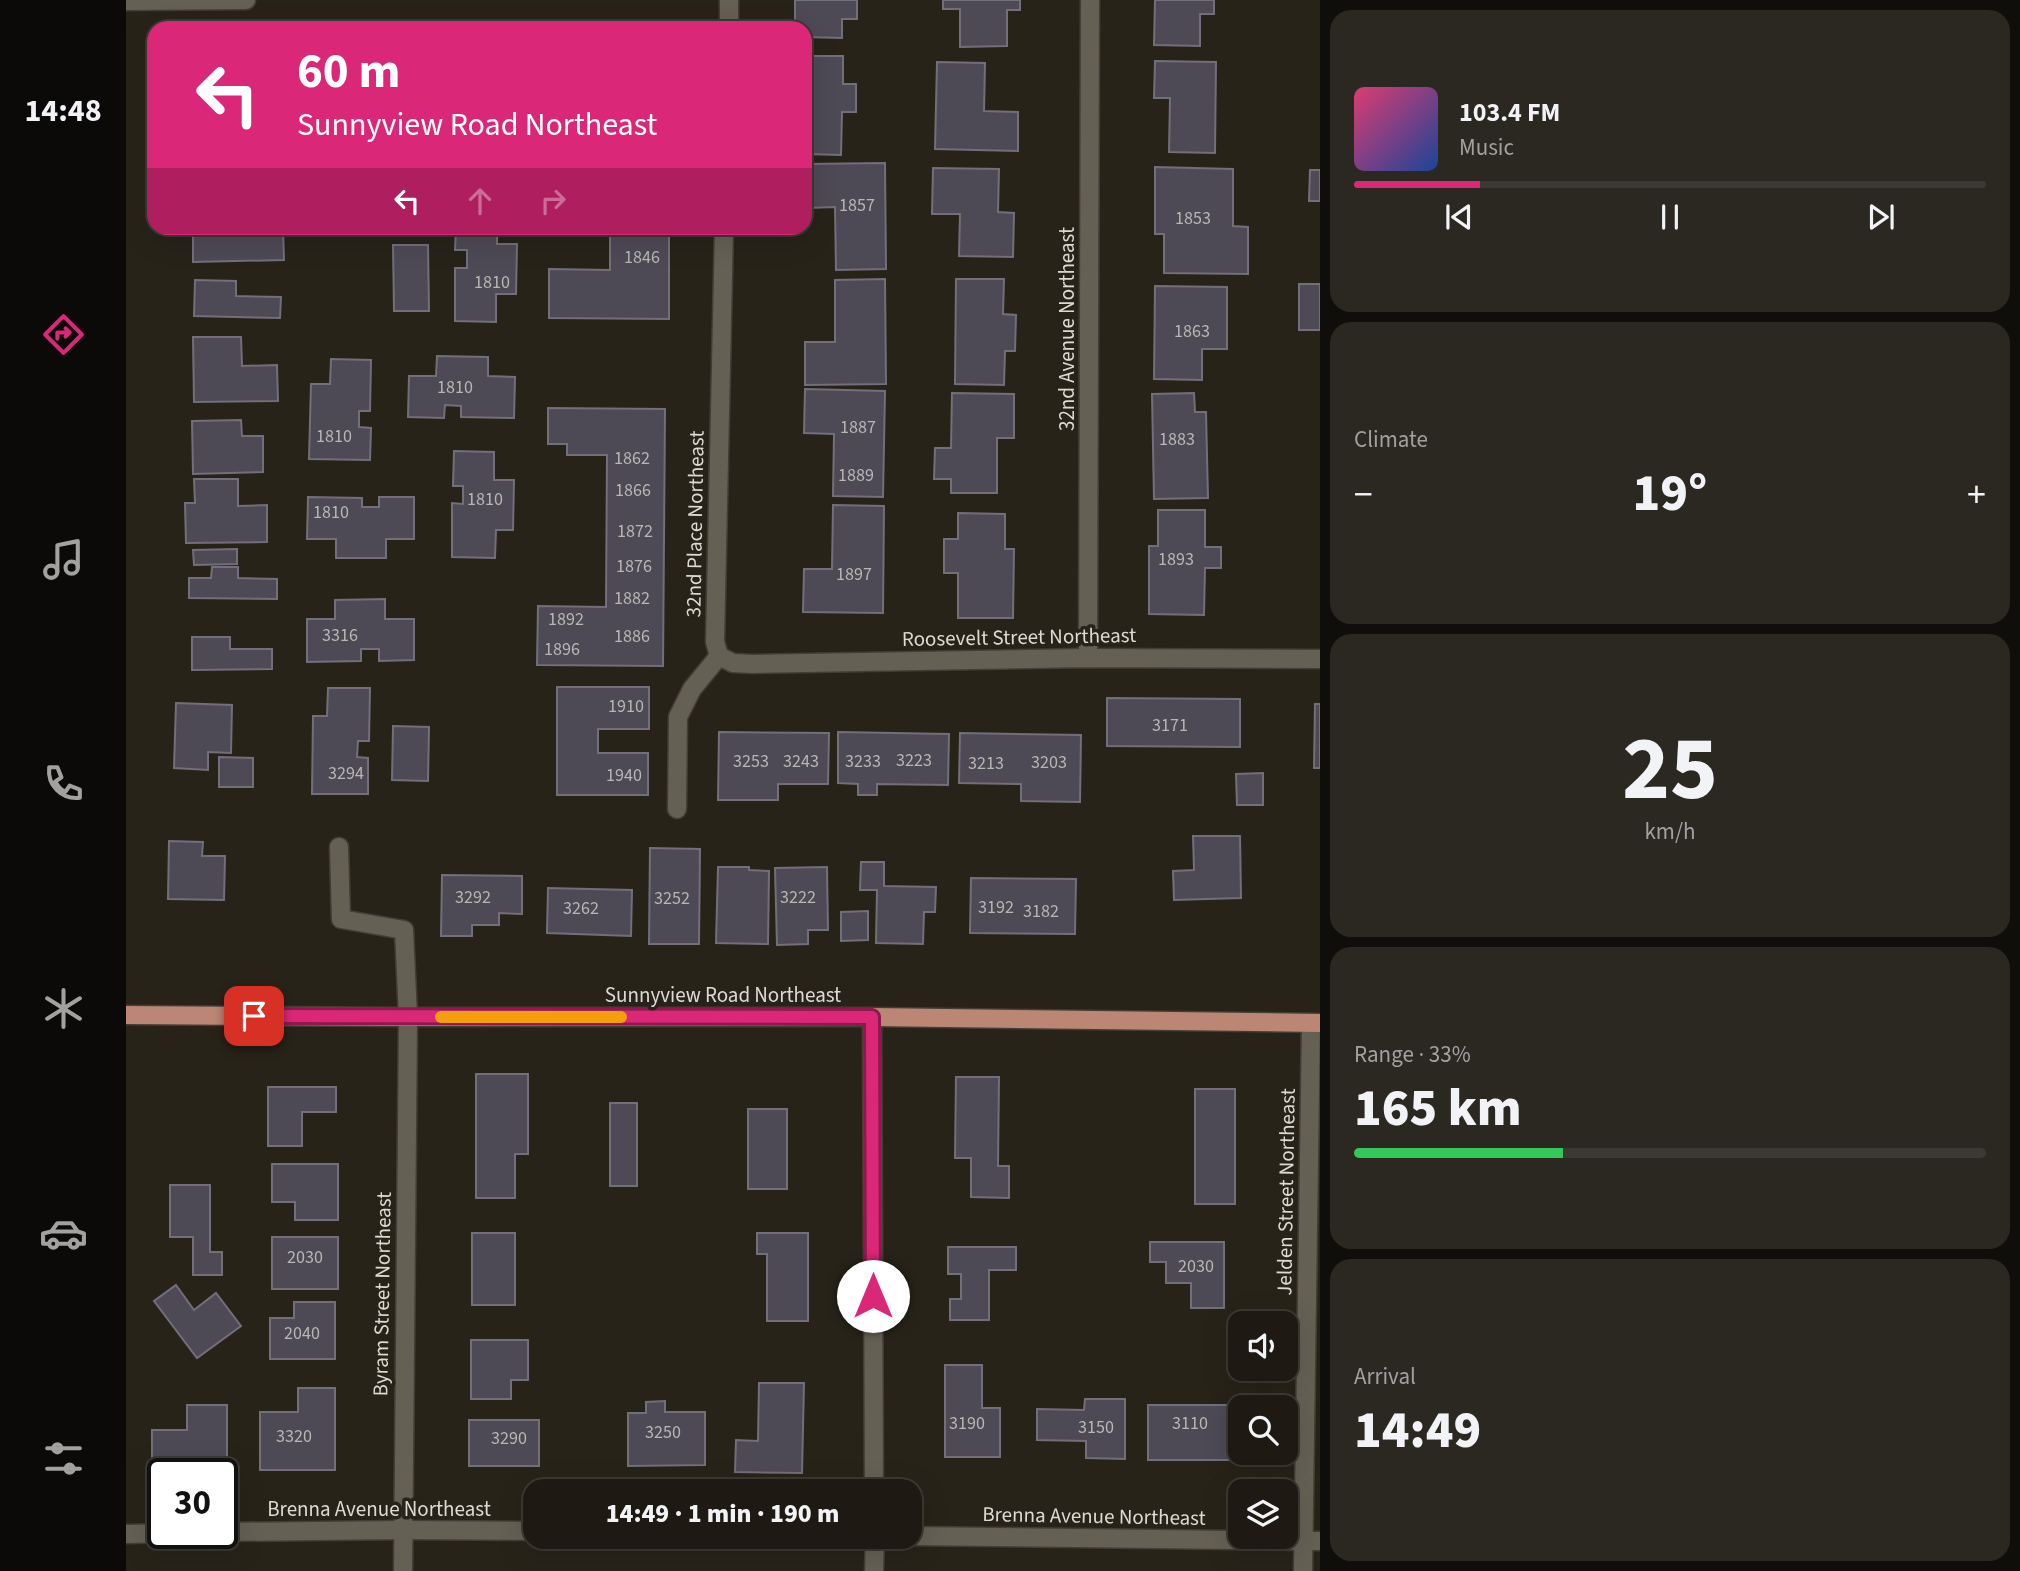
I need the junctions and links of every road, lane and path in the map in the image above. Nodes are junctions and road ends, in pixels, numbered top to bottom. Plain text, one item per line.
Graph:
1 (246, 0) edge
2 (729, 0) edge
3 (1090, 0) edge
4 (126, 1) edge
5 (729, 21) edge
6 (724, 235) edge
7 (719, 656) junction
8 (1088, 658) junction
9 (1320, 659) edge
10 (677, 809) dead end
11 (339, 848) dead end
12 (126, 1015) edge
13 (408, 1017) junction
14 (872, 1017) junction
15 (1315, 1023) edge
16 (874, 1479) edge
17 (403, 1530) junction
18 (523, 1531) edge
19 (238, 1532) edge
20 (126, 1534) edge
21 (147, 1534) edge
22 (922, 1536) edge
23 (1312, 1541) edge
24 (874, 1549) edge
25 (403, 1571) edge
26 (874, 1571) edge
27 (1304, 1571) edge

1 - 4 street
2 - 5 street
3 - 8 street, 32nd Avenue Northeast
6 - 7 street, 32nd Place Northeast
7 - 8 street, Roosevelt Street Northeast
7 - 10 street
8 - 9 street, Roosevelt Street Northeast
11 - 13 street, Byram Street Northeast
12 - 13 main road, Sunnyview Road Northeast
13 - 14 main road, Sunnyview Road Northeast
13 - 17 street, Byram Street Northeast
14 - 15 main road, Sunnyview Road Northeast
14 - 16 street
15 - 23 street, Jelden Street Northeast
17 - 18 street, Brenna Avenue Northeast
17 - 19 street, Brenna Avenue Northeast
17 - 25 street, Byram Street Northeast
20 - 21 street
22 - 23 street, Brenna Avenue Northeast
23 - 27 street, Jelden Street Northeast
24 - 26 street

